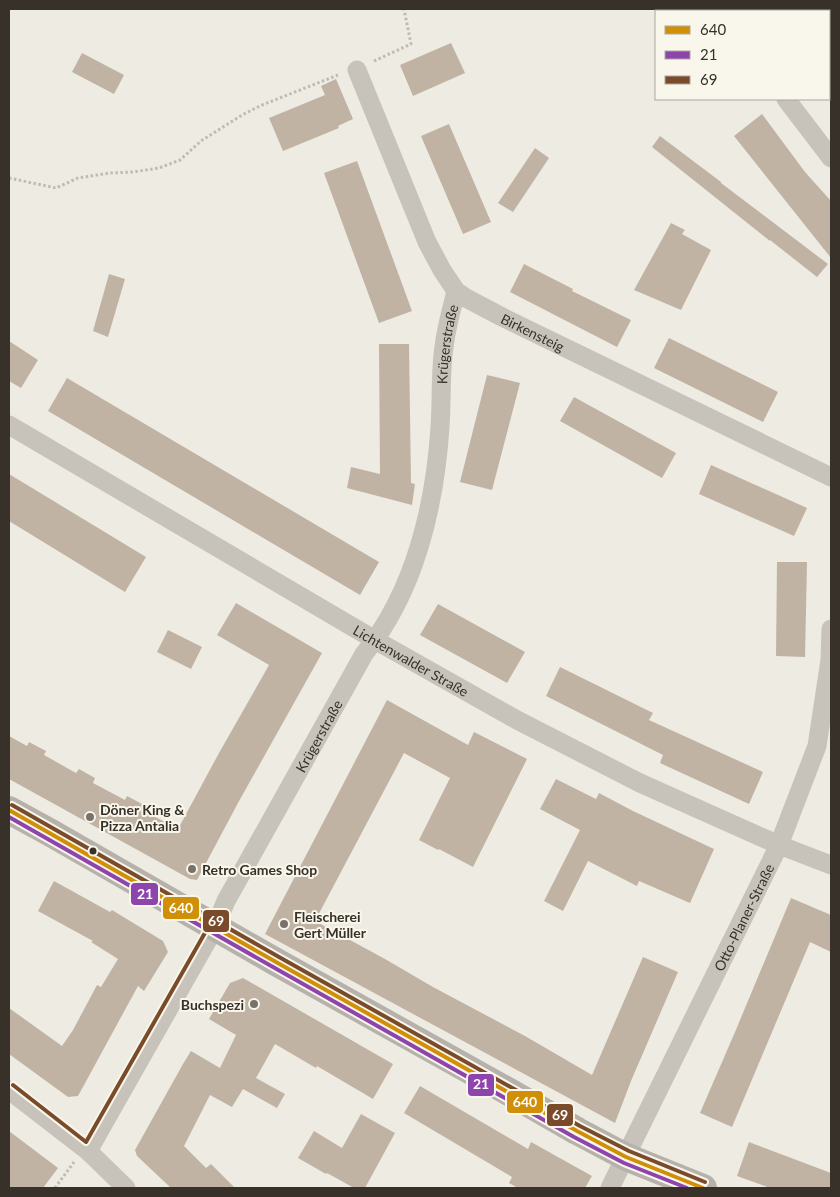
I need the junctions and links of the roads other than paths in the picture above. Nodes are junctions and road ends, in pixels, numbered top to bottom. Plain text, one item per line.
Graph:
1 (357, 70) road end
2 (787, 100) edge
3 (831, 158) edge
4 (456, 291) junction
5 (9, 425) edge
6 (831, 477) edge
7 (831, 629) edge
8 (375, 640) junction
9 (9, 810) edge
10 (779, 845) junction
11 (831, 865) edge
12 (215, 927) junction
13 (9, 1090) edge
14 (88, 1150) junction
15 (626, 1157) junction
16 (126, 1188) edge
17 (610, 1188) edge
18 (703, 1188) edge

1 - 4 street, Birkensteig
2 - 3 street
4 - 6 street, Birkensteig
4 - 8 street, Krügerstraße
5 - 8 street, Lichtenwalder Straße
7 - 10 street, Otto-Planer-Straße
8 - 10 street, Lichtenwalder Straße
8 - 12 street, Krügerstraße
9 - 12 main road
10 - 11 street, Lichtenwalder Straße
10 - 15 street, Otto-Planer-Straße
12 - 14 street, Krügerstraße
12 - 15 main road
13 - 14 street
14 - 16 street
15 - 17 street, Otto-Planer-Straße
15 - 18 main road

